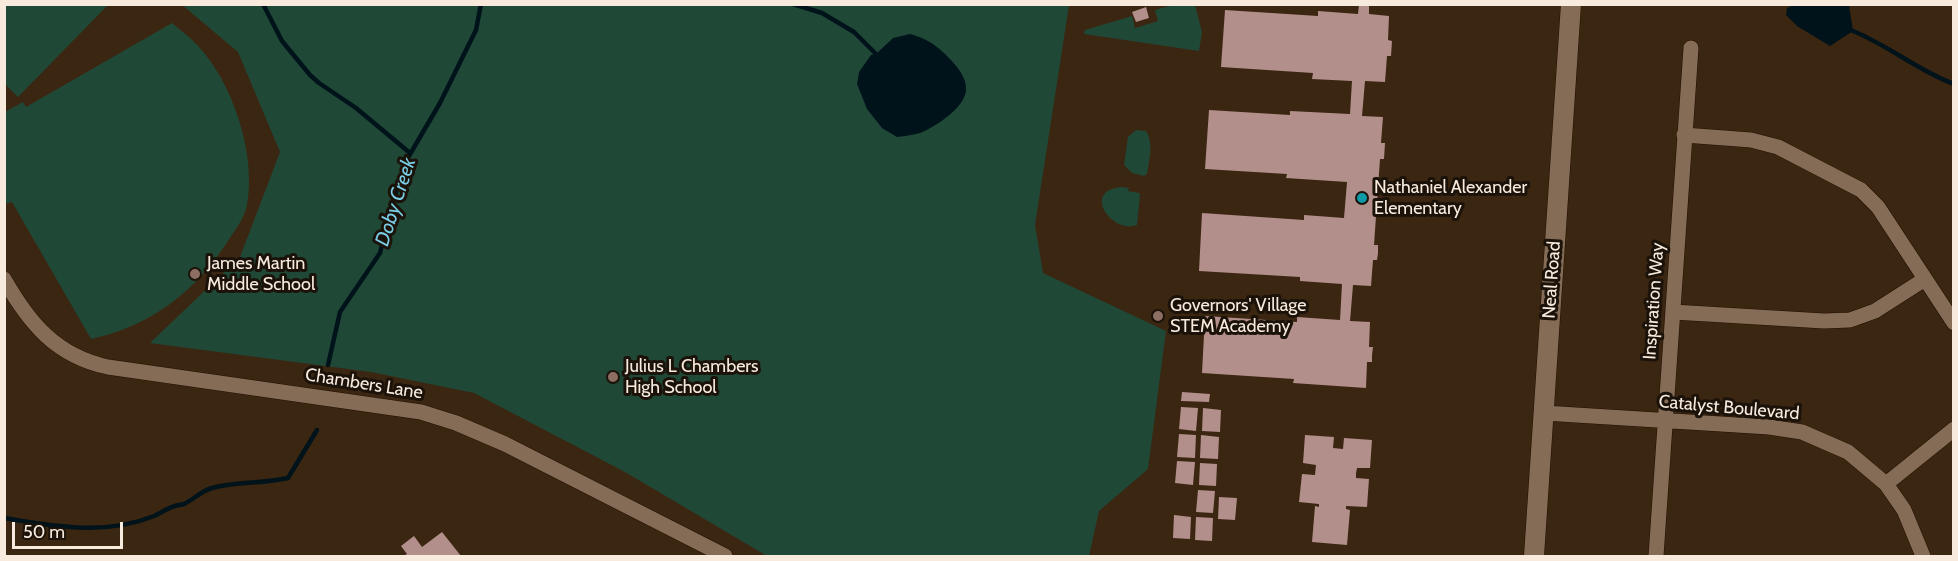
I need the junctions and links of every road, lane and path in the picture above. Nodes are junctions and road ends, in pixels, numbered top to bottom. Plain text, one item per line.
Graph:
1 (1571, 4) edge
2 (1691, 48) dead end
3 (1684, 135) junction
4 (4, 279) edge
5 (1925, 279) junction
6 (1672, 312) junction
7 (1953, 323) edge
8 (1544, 413) junction
9 (1665, 420) junction
10 (1953, 429) edge
11 (1886, 484) junction
12 (725, 556) edge
13 (1534, 556) edge
14 (1656, 556) edge
15 (1923, 556) edge

1 - 8 street, Neal Road
2 - 3 street, Inspiration Way
3 - 5 street
3 - 6 street, Inspiration Way
4 - 12 street, Chambers Lane
5 - 6 street
5 - 7 street
6 - 9 street, Inspiration Way
8 - 9 street, Catalyst Boulevard
8 - 13 street, Neal Road
9 - 11 street, Catalyst Boulevard
9 - 14 street, Inspiration Way
10 - 11 street
11 - 15 street, Catalyst Boulevard

